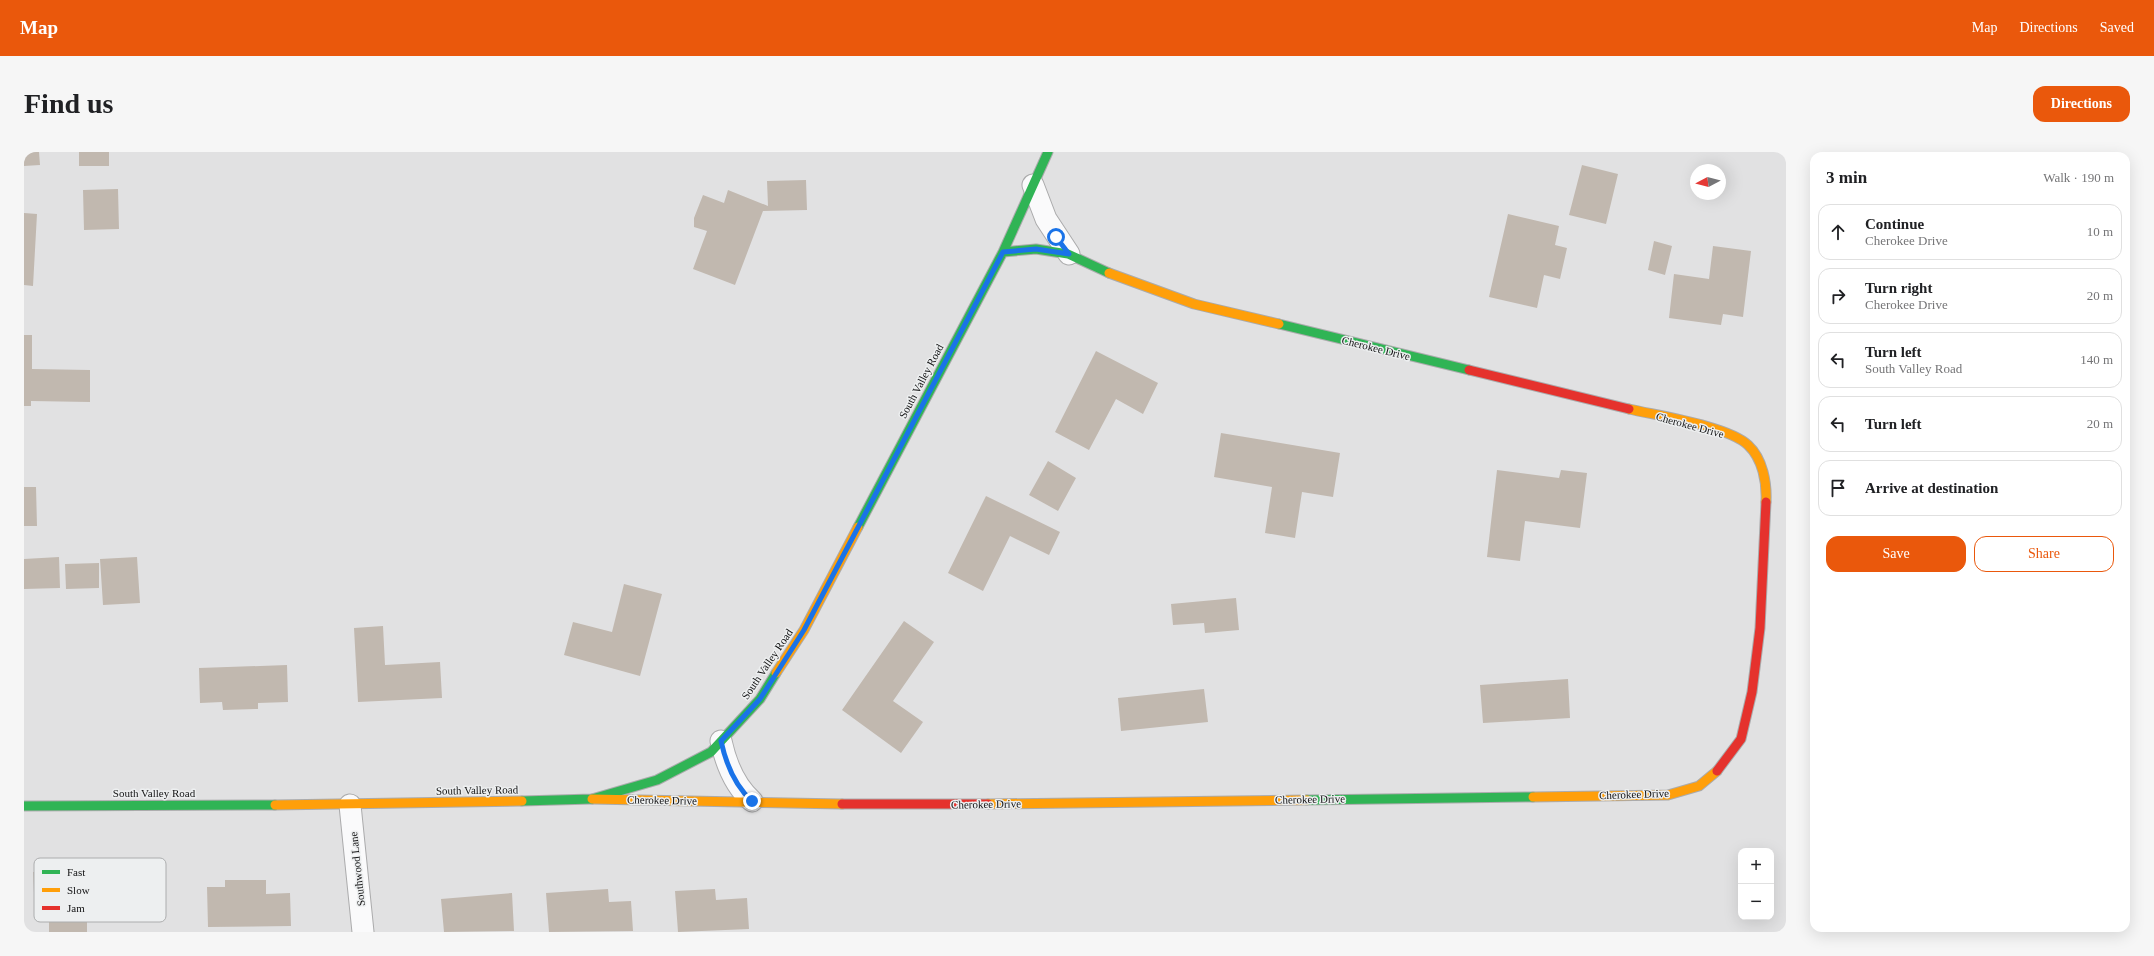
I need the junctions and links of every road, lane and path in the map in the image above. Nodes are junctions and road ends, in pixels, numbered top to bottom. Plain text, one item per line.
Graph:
1 (1048, 152) edge
2 (1033, 185) junction
3 (1003, 252) junction
4 (1069, 254) junction
5 (721, 741) junction
6 (592, 799) junction
7 (752, 801) junction
8 (350, 805) junction
9 (24, 806) edge
10 (363, 932) edge

1 - 2 street, South Valley Road
2 - 3 street, South Valley Road
2 - 4 street
3 - 4 street, Cherokee Drive
3 - 5 street, South Valley Road
4 - 7 street, Cherokee Drive
5 - 6 street, South Valley Road
5 - 7 street
6 - 7 street, Cherokee Drive
6 - 8 street, South Valley Road
8 - 9 street, South Valley Road
8 - 10 street, Southwood Lane

